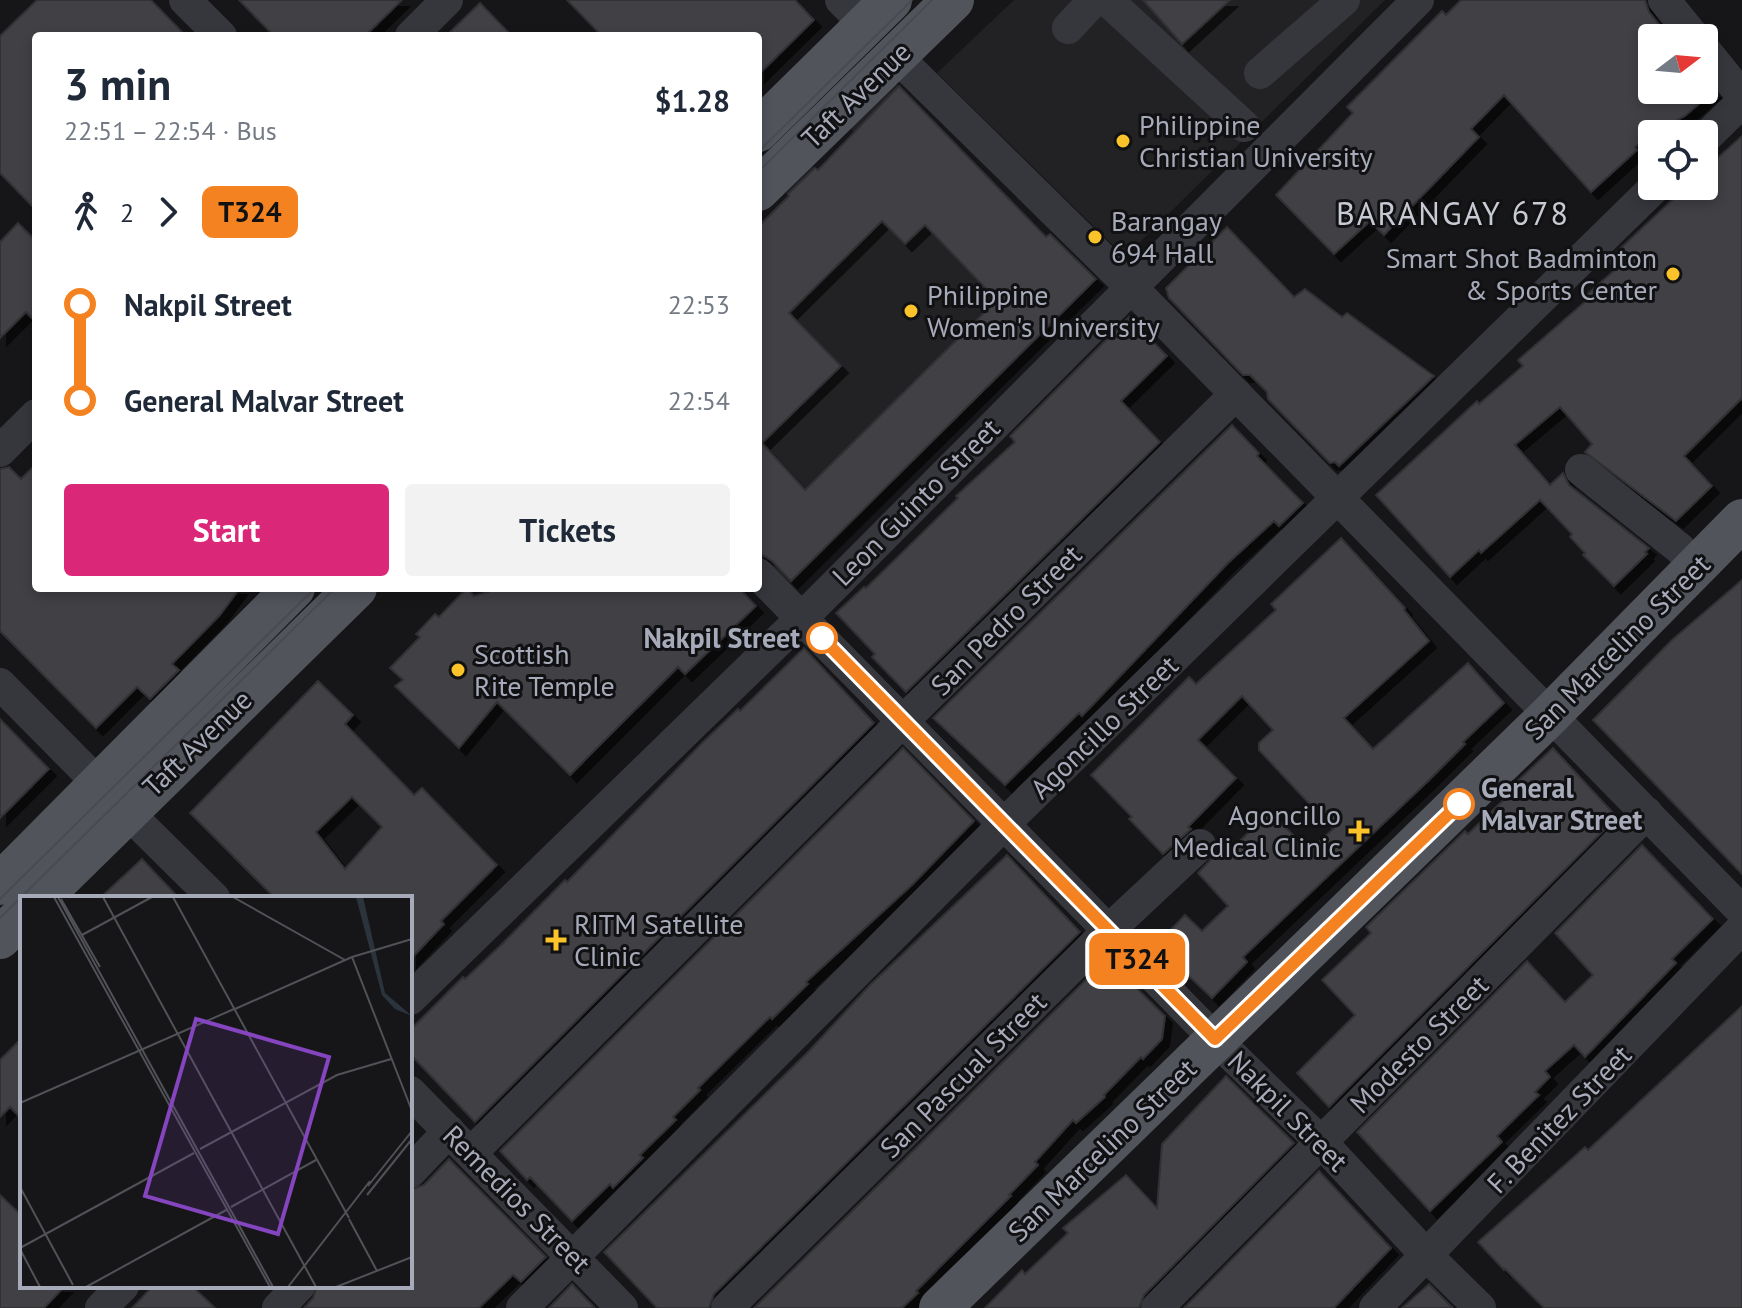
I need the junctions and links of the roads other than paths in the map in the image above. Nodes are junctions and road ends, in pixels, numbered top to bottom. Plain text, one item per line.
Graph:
1 (185, 0) edge
2 (447, 0) edge
3 (953, 0) edge
4 (1094, 0) edge
5 (1107, 0) edge
6 (1344, 0) edge
7 (1664, 0) edge
8 (1398, 6) edge
9 (866, 8) edge
10 (1684, 24) edge
11 (1068, 28) dead end
12 (217, 32) edge
13 (415, 32) edge
14 (896, 56) junction
15 (1718, 66) edge
16 (1260, 73) dead end
17 (1742, 96) edge
18 (1742, 102) edge
19 (1718, 125) edge
20 (762, 126) edge
21 (1244, 126) dead end
22 (762, 186) edge
23 (1642, 200) edge
24 (1130, 286) junction
25 (1236, 394) junction
26 (32, 419) edge
27 (0, 451) edge
28 (1581, 470) dead end
29 (1338, 498) junction
30 (1741, 523) edge
31 (1697, 566) junction
32 (762, 578) edge
33 (291, 592) edge
34 (351, 592) edge
35 (802, 618) junction
36 (0, 684) edge
37 (1550, 715) junction
38 (903, 721) junction
39 (113, 799) junction
40 (1647, 813) junction
41 (1005, 823) junction
42 (1200, 845) dead end
43 (0, 884) edge
44 (41, 896) edge
45 (212, 896) edge
46 (1742, 911) edge
47 (20, 918) edge
48 (1742, 928) edge
49 (1109, 930) junction
50 (0, 938) edge
51 (412, 997) edge
52 (1215, 1039) junction
53 (412, 1094) edge
54 (460, 1142) junction
55 (1322, 1143) junction
56 (412, 1171) edge
57 (574, 1256) junction
58 (1427, 1256) junction
59 (121, 1288) edge
60 (297, 1288) edge
61 (101, 1308) edge
62 (278, 1308) edge
63 (522, 1308) edge
64 (622, 1308) edge
65 (727, 1308) edge
66 (940, 1308) edge
67 (1157, 1308) edge
68 (1375, 1308) edge
69 (1480, 1308) edge

1 - 12 street
2 - 13 street
3 - 14 main road, Taft Avenue
4 - 11 street
5 - 21 street
6 - 16 street
7 - 10 street
8 - 24 street, Leon Guinto Street
9 - 20 main road, Taft Avenue
14 - 22 main road, Taft Avenue
14 - 24 street
15 - 17 street
18 - 19 street
23 - 29 street, Agoncillo Street
24 - 25 street
24 - 35 street, Leon Guinto Street
25 - 29 street
25 - 38 street, San Pedro Street
26 - 27 street
28 - 31 street
29 - 37 street
29 - 41 street, Agoncillo Street
30 - 31 main road, San Marcelino Street
31 - 37 main road, San Marcelino Street
32 - 35 street, Nakpil Street
33 - 39 main road, Taft Avenue
34 - 39 main road, Taft Avenue
35 - 38 street, Nakpil Street
35 - 51 street, Leon Guinto Street
36 - 39 street
37 - 40 street
37 - 52 main road, San Marcelino Street
38 - 41 street, Nakpil Street
38 - 54 street, San Pedro Street
39 - 43 main road, Taft Avenue
39 - 44 main road, Taft Avenue
39 - 45 street
40 - 46 street
40 - 55 street, Modesto Street
41 - 49 street, Nakpil Street
41 - 57 street, Agoncillo Street
42 - 49 street, San Pascual Street
47 - 50 main road
48 - 58 street, F. Benitez Street
49 - 52 street, Nakpil Street
49 - 65 street, San Pascual Street
52 - 55 street, Nakpil Street
52 - 66 main road, San Marcelino Street
53 - 54 street, Remedios Street
54 - 56 street, San Pedro Street
54 - 57 street, Remedios Street
55 - 58 street, Nakpil Street
55 - 67 street, Modesto Street
57 - 63 street, Agoncillo Street
57 - 64 street, Remedios Street
58 - 68 street, F. Benitez Street
58 - 69 street, Nakpil Street
59 - 61 street
60 - 62 street

